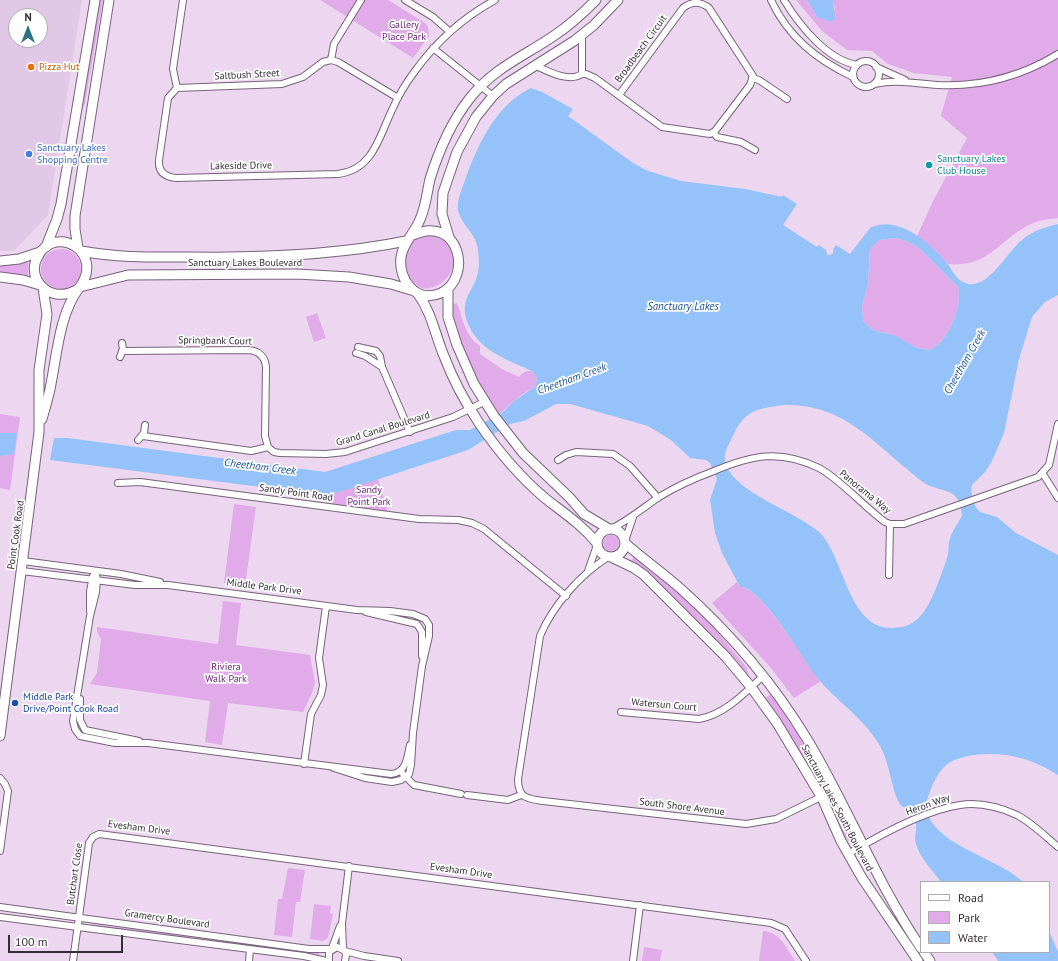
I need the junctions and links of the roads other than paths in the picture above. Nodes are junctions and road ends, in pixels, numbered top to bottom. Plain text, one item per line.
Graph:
1 (94, 0) edge
2 (109, 0) edge
3 (183, 0) edge
4 (361, 0) edge
5 (405, 0) edge
6 (495, 0) edge
7 (596, 0) edge
8 (618, 0) edge
9 (784, 0) edge
10 (774, 1) edge
11 (106, 19) junction
12 (571, 24) junction
13 (450, 32) junction
14 (582, 35) junction
15 (433, 48) junction
16 (1058, 54) edge
17 (331, 60) junction
18 (512, 60) junction
19 (534, 65) junction
20 (857, 65) junction
21 (876, 67) junction
22 (520, 74) junction
23 (582, 74) junction
24 (853, 77) junction
25 (752, 78) junction
26 (908, 81) junction
27 (874, 84) junction
28 (480, 86) junction
29 (177, 88) junction
30 (619, 95) junction
31 (493, 96) junction
32 (398, 98) junction
33 (788, 99) dead end
34 (75, 117) junction
35 (714, 132) junction
36 (755, 150) dead end
37 (449, 237) junction
38 (410, 238) junction
39 (43, 249) junction
40 (79, 250) junction
41 (0, 261) edge
42 (0, 277) edge
43 (41, 286) junction
44 (79, 288) junction
45 (448, 288) junction
46 (414, 292) junction
47 (122, 343) dead end
48 (122, 351) junction
49 (120, 357) dead end
50 (382, 367) junction
51 (484, 402) junction
52 (470, 409) junction
53 (1058, 424) edge
54 (145, 426) dead end
55 (39, 432) junction
56 (410, 432) junction
57 (268, 447) junction
58 (558, 460) dead end
59 (1043, 474) junction
60 (118, 483) dead end
61 (658, 498) junction
62 (1058, 498) edge
63 (634, 517) junction
64 (890, 524) junction
65 (610, 529) junction
66 (625, 542) junction
67 (597, 544) junction
68 (609, 557) junction
69 (23, 561) junction
70 (22, 571) junction
71 (95, 571) junction
72 (588, 571) junction
73 (890, 575) dead end
74 (94, 579) junction
75 (168, 585) junction
76 (566, 596) junction
77 (326, 606) junction
78 (763, 676) junction
79 (751, 687) junction
80 (621, 712) dead end
81 (2, 718) edge
82 (413, 733) junction
83 (0, 736) edge
84 (304, 764) junction
85 (334, 768) junction
86 (401, 771) junction
87 (406, 777) junction
88 (0, 778) edge
89 (835, 790) junction
90 (521, 794) junction
91 (822, 798) junction
92 (94, 835) joint
93 (862, 845) junction
94 (1058, 847) edge
95 (0, 851) edge
96 (848, 854) junction
97 (349, 866) junction
98 (640, 905) junction
99 (0, 907) edge
100 (0, 917) edge
101 (79, 918) junction
102 (342, 923) junction
103 (77, 927) junction
104 (920, 946) edge
105 (332, 949) junction
106 (250, 950) junction
107 (344, 950) junction
108 (72, 961) edge
109 (248, 961) edge
110 (326, 961) edge
111 (329, 961) edge
112 (345, 961) edge
113 (398, 961) edge
114 (633, 961) edge
115 (806, 961) edge
116 (918, 961) edge

1 - 34 street
2 - 11 street
3 - 29 street
4 - 17 street
5 - 13 street
6 - 13 street, Lakeside Drive
7 - 12 street
8 - 14 street
9 - 20 street
10 - 24 street
11 - 34 street
11 - 40 street
12 - 14 street
12 - 18 street
13 - 15 street, Lakeside Drive
14 - 19 street
14 - 23 street
15 - 28 street
15 - 32 street, Lakeside Drive
16 - 26 street
17 - 29 street, Saltbush Street
17 - 32 street
18 - 22 street
18 - 28 street
19 - 22 street
19 - 23 street, Broadbeach Circuit
20 - 21 street
20 - 24 street
21 - 26 street
21 - 27 street
22 - 31 street
23 - 30 street, Broadbeach Circuit
24 - 27 street
25 - 30 street, Broadbeach Circuit
25 - 33 street
25 - 35 street
26 - 27 street
28 - 31 street
28 - 38 street
29 - 32 street, Lakeside Drive
30 - 35 street, Broadbeach Circuit
31 - 37 street
34 - 39 street
35 - 36 street, Broadbeach Circuit
37 - 38 street
37 - 45 street
38 - 40 street, Sanctuary Lakes Boulevard
38 - 46 street
39 - 40 street
39 - 41 street
39 - 43 street
40 - 44 street
42 - 43 street
43 - 44 street
43 - 55 street, Point Cook Road
44 - 46 street, Sanctuary Lakes Boulevard
44 - 55 street, Point Cook Road
45 - 46 street
45 - 51 street
46 - 52 street
47 - 48 street
48 - 49 street
48 - 57 street, Springbank Court
50 - 50 street
50 - 56 street
51 - 52 street, Grand Canal Boulevard
51 - 65 street
52 - 56 street, Grand Canal Boulevard
52 - 67 street
53 - 59 street
54 - 57 street, Grand Canal Boulevard
55 - 69 street, Point Cook Road
56 - 57 street, Grand Canal Boulevard
58 - 61 street
59 - 62 street
59 - 64 street, Panorama Way
60 - 76 street, Sandy Point Road
61 - 63 street, Panorama Way
61 - 64 street, Panorama Way
63 - 65 street, Panorama Way
63 - 66 street
64 - 73 street
65 - 66 street
65 - 67 street
66 - 68 street
66 - 78 street, Sanctuary Lakes South Boulevard
67 - 68 street
67 - 72 street
68 - 72 street
68 - 79 street, Sanctuary Lakes South Boulevard
69 - 70 street, Point Cook Road
69 - 71 street, Middle Park Drive
70 - 74 street, Middle Park Drive
70 - 81 street, Point Cook Road
71 - 74 street
71 - 75 street, Middle Park Drive
72 - 76 street
74 - 75 street, Middle Park Drive
74 - 84 street
75 - 77 street, Middle Park Drive
76 - 90 street
77 - 82 street, Middle Park Drive
77 - 84 street
78 - 79 street, Watersun Court
78 - 89 street, Sanctuary Lakes South Boulevard
79 - 80 street, Watersun Court
79 - 91 street, Sanctuary Lakes South Boulevard
81 - 83 street, Point Cook Road
82 - 86 street, Middle Park Drive
82 - 87 street, Middle Park Drive
84 - 85 street
85 - 86 street
85 - 87 street
86 - 87 street
87 - 90 street
88 - 95 street
89 - 91 street, South Shore Avenue
89 - 93 street, Sanctuary Lakes South Boulevard
90 - 91 street, South Shore Avenue
91 - 96 street, Sanctuary Lakes South Boulevard
92 - 97 street, Evesham Drive
92 - 101 street, Butchart Close
93 - 94 street, Heron Way
93 - 96 street, Heron Way
93 - 104 street, Sanctuary Lakes South Boulevard
96 - 116 street, Sanctuary Lakes South Boulevard
97 - 98 street, Evesham Drive
97 - 102 street
98 - 114 street
98 - 115 street, Evesham Drive
99 - 101 street, Gramercy Boulevard
100 - 103 street, Gramercy Boulevard
101 - 103 street, Butchart Close
101 - 105 street, Gramercy Boulevard
102 - 105 street
102 - 107 street
103 - 106 street, Gramercy Boulevard
103 - 108 street, Butchart Close
105 - 107 street, Gramercy Boulevard
105 - 111 street
106 - 109 street
106 - 110 street, Gramercy Boulevard
107 - 112 street
107 - 113 street

